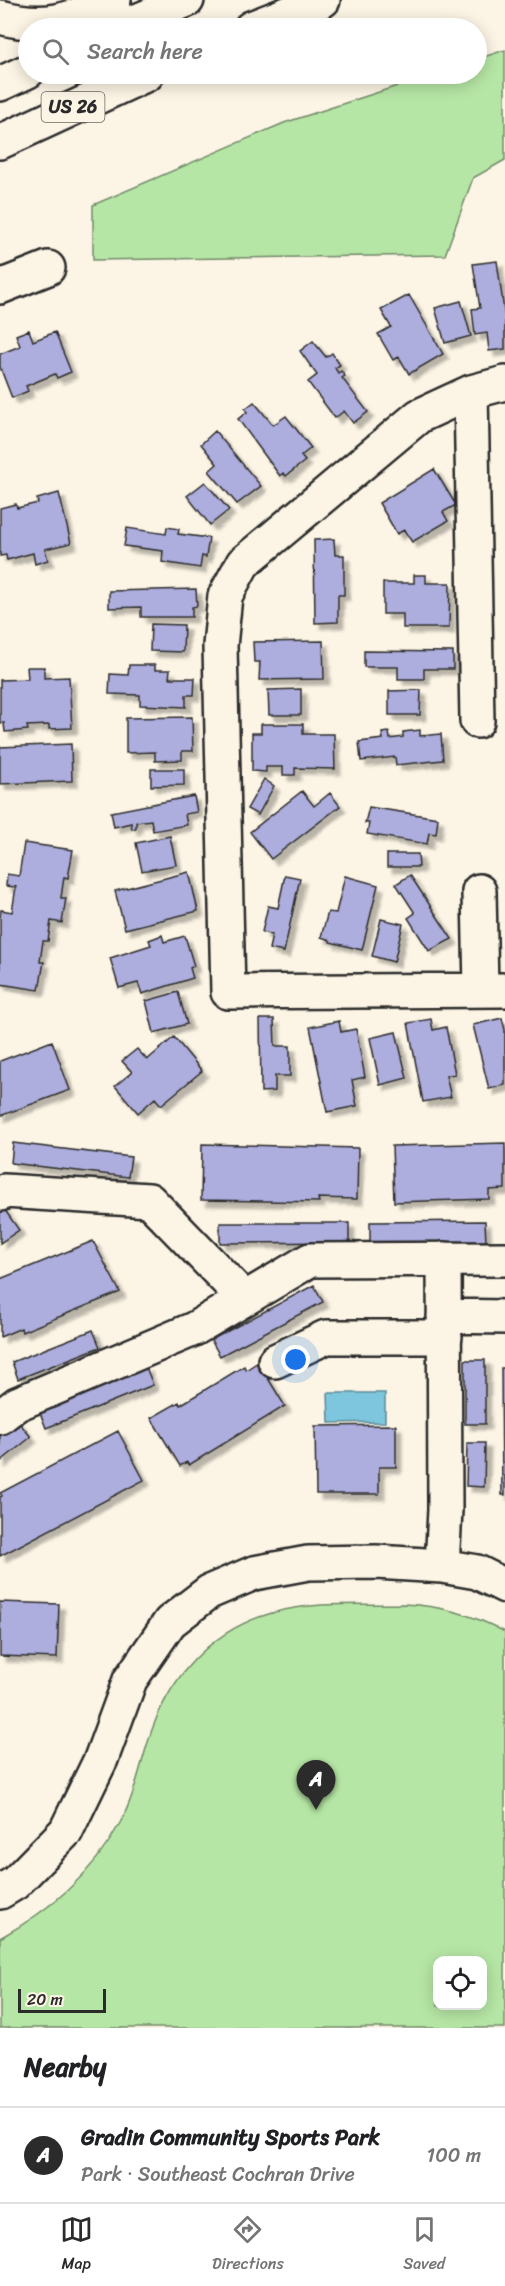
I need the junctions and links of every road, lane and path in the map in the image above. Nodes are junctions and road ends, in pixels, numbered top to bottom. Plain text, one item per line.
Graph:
1 (114, 0) edge
2 (187, 0) edge
3 (322, 0) edge
4 (0, 17) edge
5 (67, 18) edge
6 (144, 18) edge
7 (276, 18) edge
8 (18, 22) edge
9 (18, 76) edge
10 (0, 84) edge
11 (125, 84) edge
12 (0, 142) edge
13 (48, 268) dead end
14 (0, 287) edge
15 (505, 383) edge
16 (471, 392) junction
17 (477, 720) dead end
18 (479, 891) dead end
19 (493, 990) edge
20 (0, 1194) edge
21 (444, 1259) junction
22 (505, 1259) edge
23 (244, 1298) junction
24 (505, 1317) edge
25 (444, 1327) junction
26 (275, 1361) dead end
27 (0, 1417) edge
28 (442, 1566) junction
29 (505, 1586) edge
30 (0, 1892) edge

1 - 5 main road
2 - 6 main road
3 - 7 main road
4 - 8 main road
9 - 10 main road, US 26
11 - 12 main road, US 26
13 - 14 main road
15 - 16 main road
16 - 17 main road
16 - 19 main road
18 - 19 main road
20 - 23 main road
21 - 22 main road
21 - 23 main road
21 - 25 main road
23 - 27 main road
24 - 25 main road
25 - 26 main road
25 - 28 main road
28 - 29 main road
28 - 30 main road

